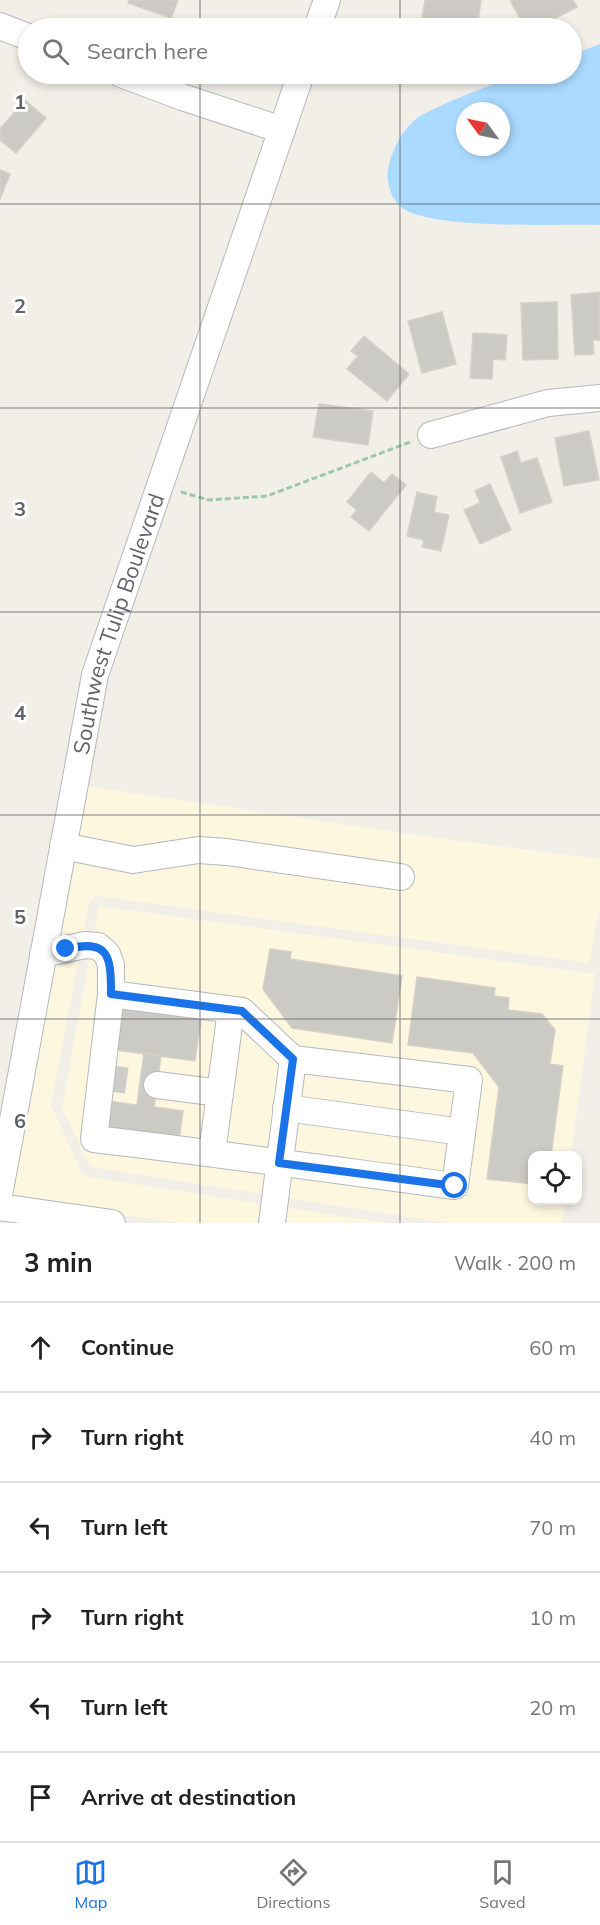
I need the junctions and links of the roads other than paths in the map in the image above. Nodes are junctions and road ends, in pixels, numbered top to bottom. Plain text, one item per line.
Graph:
1 (327, 0) edge
2 (321, 18) edge
3 (0, 26) edge
4 (18, 33) edge
5 (146, 84) edge
6 (298, 84) edge
7 (282, 130) junction
8 (600, 398) edge
9 (431, 435) road end
10 (63, 846) junction
11 (401, 877) dead end
12 (49, 922) junction
13 (85, 945) junction
14 (43, 954) junction
15 (111, 994) junction
16 (231, 1010) junction
17 (293, 1059) junction
18 (157, 1084) tunnel mouth
19 (220, 1093) junction
20 (286, 1108) junction
21 (462, 1132) junction
22 (213, 1153) junction
23 (279, 1163) junction
24 (0, 1190) edge
25 (0, 1207) edge
26 (112, 1223) edge
27 (272, 1223) edge

1 - 2 street
3 - 4 street
5 - 7 street
6 - 7 street, Southwest Tulip Boulevard
7 - 10 street, Southwest Tulip Boulevard
8 - 9 street
10 - 11 street
10 - 12 street, Southwest Tulip Boulevard
12 - 13 street
12 - 14 street, Southwest Tulip Boulevard
13 - 14 street
13 - 15 street
14 - 24 street, Southwest Tulip Boulevard
15 - 16 street
15 - 22 street
16 - 17 street
16 - 19 street
17 - 20 street
17 - 21 street
18 - 19 street
19 - 22 street
20 - 21 street
20 - 23 street
21 - 23 street
22 - 23 street
23 - 27 street
25 - 26 street

